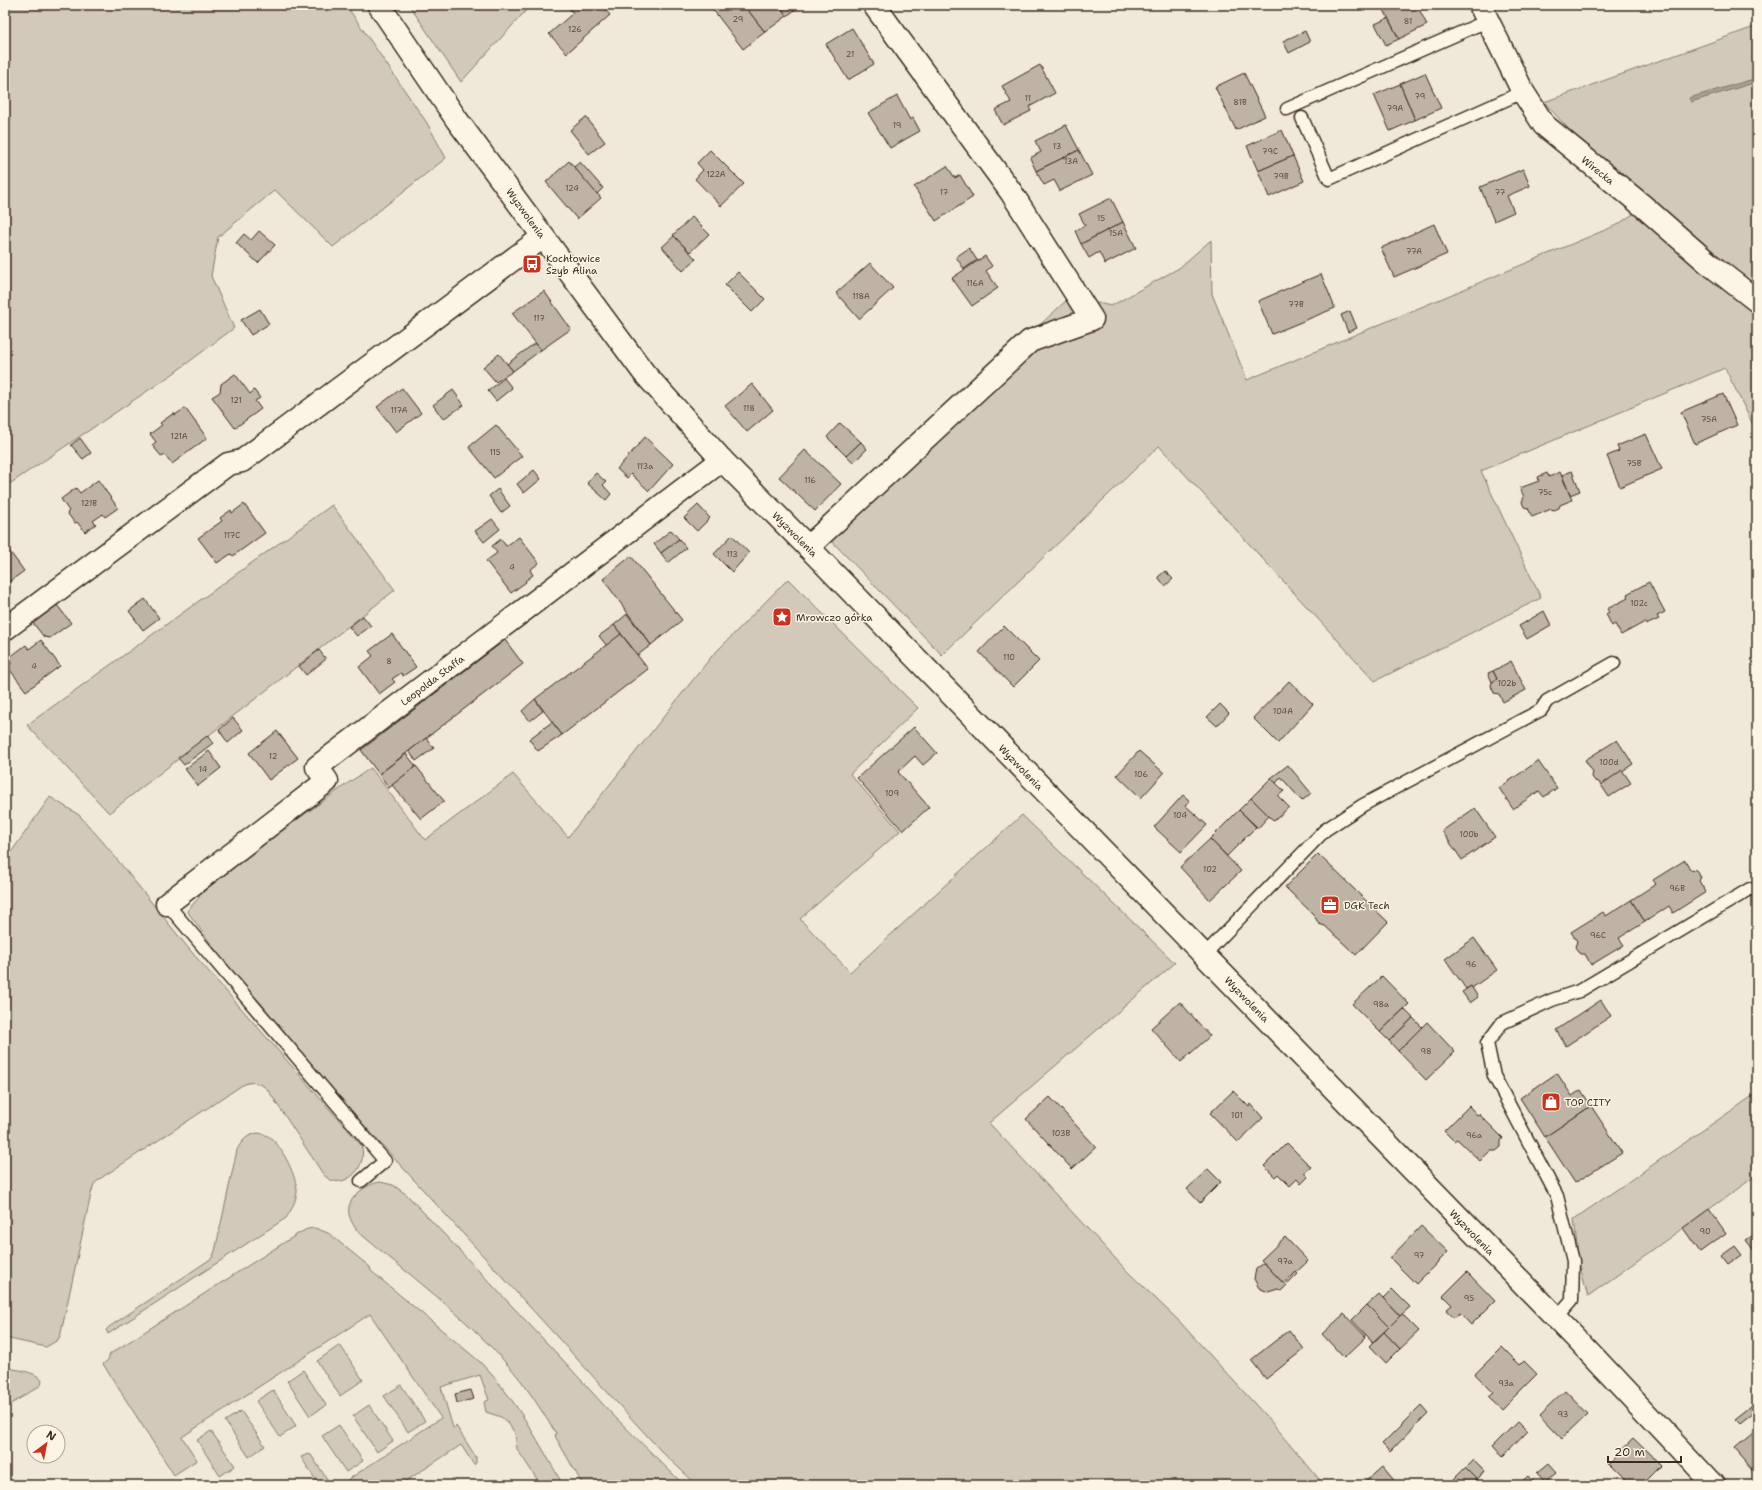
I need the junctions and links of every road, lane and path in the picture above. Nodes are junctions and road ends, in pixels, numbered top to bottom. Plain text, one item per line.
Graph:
1 (379, 5) edge
2 (874, 5) edge
3 (1484, 13) edge
4 (1523, 92) junction
5 (1287, 109) dead end
6 (1302, 118) dead end
7 (543, 237) junction
8 (1757, 301) edge
9 (722, 460) junction
10 (808, 547) junction
11 (5, 629) edge
12 (1614, 663) dead end
13 (1750, 889) dead end
14 (167, 904) joint
15 (1204, 955) junction
16 (361, 1181) dead end
17 (1556, 1318) junction
18 (1714, 1485) edge

1 - 7 street, Wyzwolenia
2 - 10 street
3 - 4 street, Wirecka
3 - 5 lane
4 - 6 lane
4 - 8 street, Wirecka
7 - 9 street, Wyzwolenia
7 - 11 street
9 - 10 street, Wyzwolenia
9 - 14 street, Leopolda Staffa
10 - 15 street, Wyzwolenia
12 - 15 lane
13 - 17 lane
14 - 16 lane
15 - 17 street, Wyzwolenia
17 - 18 street, Wyzwolenia

